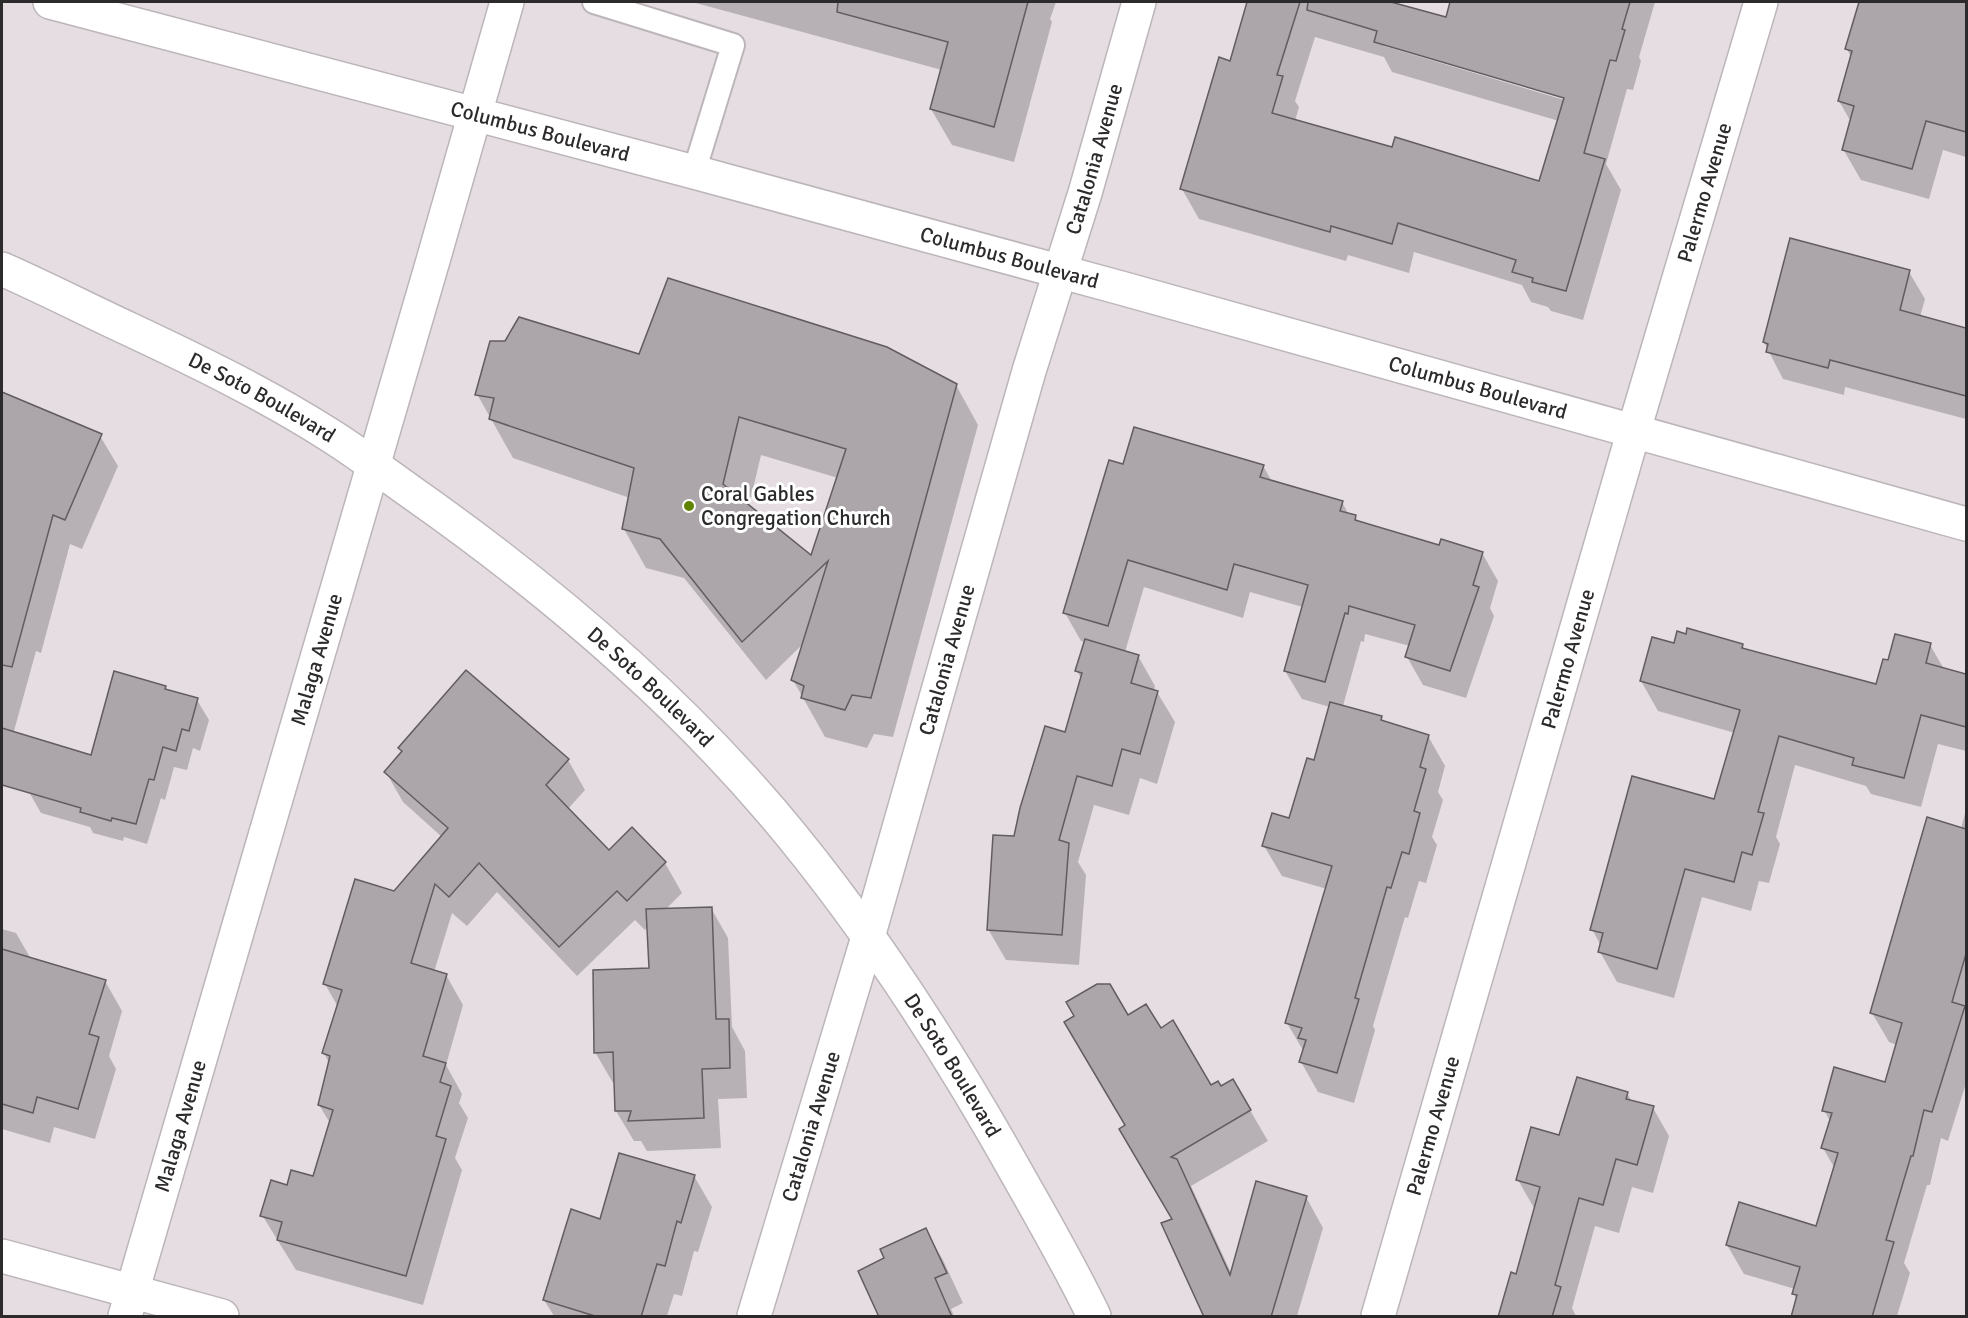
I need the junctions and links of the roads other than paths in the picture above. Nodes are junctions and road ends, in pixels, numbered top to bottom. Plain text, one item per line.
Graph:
1 (50, 2) edge
2 (507, 2) edge
3 (594, 2) edge
4 (1139, 2) edge
5 (1761, 2) edge
6 (475, 115) junction
7 (694, 172) junction
8 (2, 269) edge
9 (1060, 272) junction
10 (1634, 430) junction
11 (374, 465) junction
12 (1966, 524) edge
13 (868, 937) junction
14 (2, 1256) edge
15 (128, 1304) edge
16 (222, 1317) edge
17 (754, 1317) edge
18 (1094, 1317) edge
19 (1378, 1317) edge

1 - 6 street, Columbus Boulevard
2 - 6 street, Malaga Avenue
3 - 7 lane
4 - 9 street, Catalonia Avenue
5 - 10 street, Palermo Avenue
6 - 7 street, Columbus Boulevard
6 - 11 street, Malaga Avenue
7 - 9 street, Columbus Boulevard
8 - 11 street, De Soto Boulevard
9 - 10 street, Columbus Boulevard
9 - 13 street, Catalonia Avenue
10 - 12 street, Columbus Boulevard
10 - 19 street, Palermo Avenue
11 - 13 street, De Soto Boulevard
11 - 15 street, Malaga Avenue
13 - 17 street, Catalonia Avenue
13 - 18 street, De Soto Boulevard
14 - 15 street
15 - 16 street

